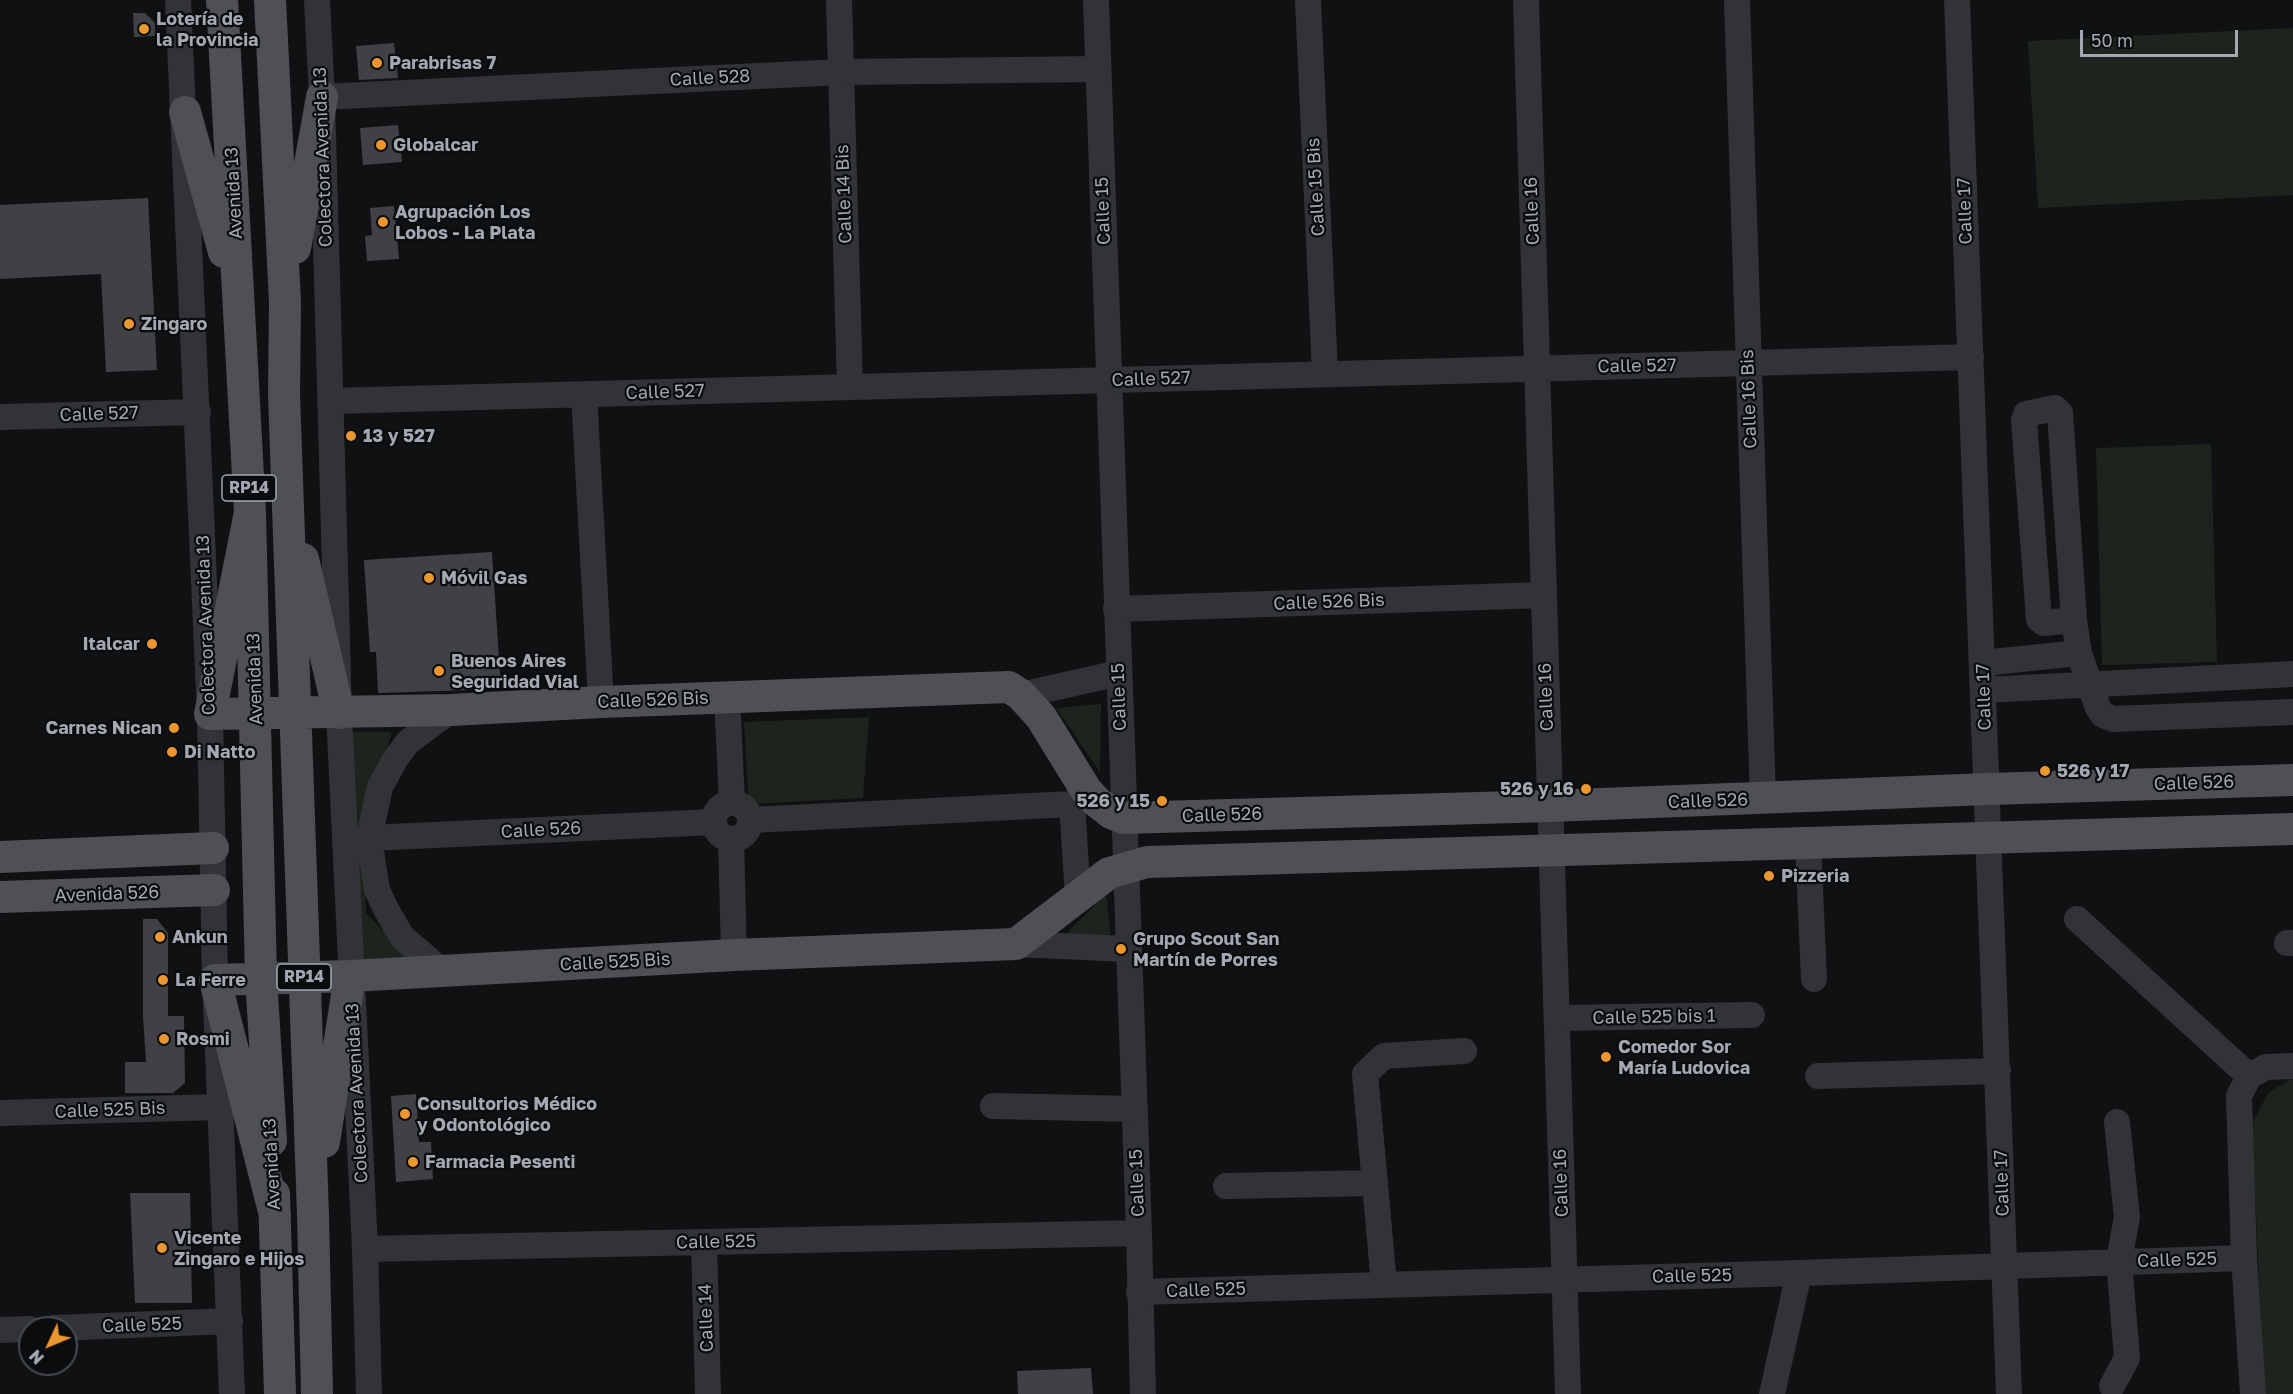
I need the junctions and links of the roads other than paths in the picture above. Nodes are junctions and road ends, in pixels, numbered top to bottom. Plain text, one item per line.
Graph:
1 (178, 0) edge
2 (222, 0) edge
3 (270, 0) edge
4 (317, 0) edge
5 (839, 0) edge
6 (1096, 0) edge
7 (1308, 0) edge
8 (1526, 0) edge
9 (1737, 0) edge
10 (1957, 0) edge
11 (1098, 69) junction
12 (841, 72) junction
13 (322, 97) junction
14 (185, 112) junction
15 (285, 302) junction
16 (241, 310) junction
17 (1971, 357) junction
18 (1748, 363) junction
19 (1537, 369) junction
20 (1325, 374) junction
21 (1109, 380) junction
22 (850, 387) junction
23 (584, 394) junction
24 (331, 401) junction
25 (198, 412) junction
26 (0, 417) edge
27 (287, 492) junction
28 (250, 512) junction
29 (1543, 595) junction
30 (1116, 609) junction
31 (2074, 620) junction
32 (2079, 653) junction
33 (1983, 663) junction
34 (1119, 673) junction
35 (2293, 674) edge
36 (2092, 686) junction
37 (1984, 690) junction
38 (1021, 695) junction
39 (727, 697) junction
40 (601, 702) junction
41 (451, 710) junction
42 (2293, 712) edge
43 (256, 713) junction
44 (294, 713) junction
45 (339, 713) junction
46 (210, 714) junction
47 (2293, 780) edge
48 (1988, 789) junction
49 (1079, 797) junction
50 (1763, 799) junction
51 (732, 802) junction
52 (1550, 806) junction
53 (1123, 818) junction
54 (750, 820) junction
55 (722, 830) junction
56 (2293, 830) edge
57 (1990, 837) junction
58 (369, 838) junction
59 (1808, 843) junction
60 (213, 848) junction
61 (1552, 851) junction
62 (0, 857) edge
63 (1125, 869) junction
64 (214, 890) junction
65 (0, 897) edge
66 (1078, 897) junction
67 (2077, 919) dead end
68 (1016, 944) junction
69 (1128, 949) junction
70 (734, 955) junction
71 (442, 971) junction
72 (350, 976) junction
73 (261, 977) junction
74 (304, 977) junction
75 (1814, 979) dead end
76 (215, 980) junction
77 (1752, 1015) dead end
78 (1557, 1018) junction
79 (1464, 1051) dead end
80 (2293, 1066) edge
81 (1998, 1071) junction
82 (1818, 1076) dead end
83 (2249, 1076) junction
84 (993, 1106) dead end
85 (219, 1107) junction
86 (1134, 1109) junction
87 (0, 1113) edge
88 (2117, 1122) dead end
89 (1375, 1183) junction
90 (1226, 1186) dead end
91 (313, 1214) junction
92 (275, 1215) junction
93 (1139, 1233) junction
94 (704, 1242) junction
95 (365, 1249) junction
96 (2244, 1258) junction
97 (2119, 1261) junction
98 (2005, 1265) junction
99 (1799, 1273) junction
100 (1564, 1278) junction
101 (1384, 1284) junction
102 (1139, 1292) junction
103 (230, 1321) junction
104 (78, 1327) edge
105 (18, 1329) edge
106 (0, 1330) edge
107 (2112, 1386) dead end
108 (232, 1394) edge
109 (280, 1394) edge
110 (317, 1394) edge
111 (369, 1394) edge
112 (708, 1394) edge
113 (1143, 1394) edge
114 (1568, 1394) edge
115 (1772, 1394) edge
116 (2009, 1394) edge
117 (2253, 1394) edge

1 - 14 street, Colectora Avenida 13
2 - 16 main road, Avenida 13 / RP14
3 - 15 main road, RP14
4 - 13 street, Colectora Avenida 13
5 - 12 street, Calle 14 Bis
6 - 11 street, Calle 15
7 - 20 street, Calle 15 Bis
8 - 19 street, Calle 16
9 - 18 street, Calle 16 Bis
10 - 17 street, Calle 17
11 - 12 street, Calle 528
11 - 21 street, Calle 15
12 - 13 street, Calle 528
12 - 22 street, Calle 14 Bis
13 - 15 main road
13 - 24 street, Colectora Avenida 13
14 - 16 main road
14 - 25 street, Colectora Avenida 13
15 - 27 main road, RP14
16 - 28 main road, Avenida 13 / RP14
17 - 18 street, Calle 527
17 - 33 street, Calle 17
18 - 19 street, Calle 527
18 - 50 street, Calle 16 Bis
19 - 20 street, Calle 527
19 - 29 street, Calle 16
20 - 21 street, Calle 527
21 - 22 street, Calle 527
21 - 30 street, Calle 15
22 - 23 street, Calle 527
23 - 24 street, Calle 527
23 - 40 street
24 - 45 street, Colectora Avenida 13
25 - 26 street, Calle 527
25 - 46 street, Colectora Avenida 13
27 - 44 main road, RP14
27 - 45 main road
28 - 43 main road, Avenida 13 / RP14
28 - 46 main road
29 - 30 street, Calle 526 Bis
29 - 52 street, Calle 16
30 - 34 street, Calle 15
31 - 31 street
31 - 32 street
32 - 33 street
32 - 36 street
33 - 37 street, Calle 17
34 - 38 street
34 - 53 street, Calle 15
35 - 36 street
36 - 37 street
36 - 42 street
37 - 48 street, Calle 17
38 - 39 main road, Calle 526 Bis
38 - 49 main road
39 - 40 main road, Calle 526 Bis
39 - 51 street
40 - 41 main road, Calle 526 Bis
41 - 45 main road, Calle 526 Bis
41 - 58 street
43 - 44 main road, Calle 526 Bis
43 - 46 main road, Calle 526 Bis
43 - 73 main road, Avenida 13 / RP14
44 - 45 main road, Calle 526 Bis
44 - 74 main road, RP14
45 - 72 street, Colectora Avenida 13
46 - 60 street, Colectora Avenida 13
47 - 48 main road, Calle 526
48 - 50 main road, Calle 526
48 - 57 street, Calle 17
49 - 53 main road
49 - 54 street
49 - 66 street
50 - 52 main road, Calle 526
51 - 54 street
51 - 55 street
52 - 53 main road, Calle 526
52 - 61 street, Calle 16
53 - 63 street, Calle 15
54 - 55 street
55 - 58 street, Calle 526
55 - 70 street
56 - 57 main road
57 - 59 main road
57 - 81 street, Calle 17
58 - 71 street
59 - 61 main road
59 - 75 street
60 - 62 main road
60 - 64 street, Colectora Avenida 13
61 - 63 main road
61 - 78 street, Calle 16
63 - 66 main road
63 - 69 street, Calle 15
64 - 65 main road, Avenida 526
64 - 76 street, Colectora Avenida 13
66 - 68 main road
67 - 83 street
68 - 69 street, Calle 525 Bis
68 - 70 main road, Calle 525 Bis
69 - 86 street, Calle 15
70 - 71 main road, Calle 525 Bis
71 - 72 main road, Calle 525 Bis
72 - 74 main road, Calle 525 Bis
72 - 91 main road
72 - 95 street, Colectora Avenida 13
73 - 74 main road, Calle 525 Bis
73 - 76 main road, Calle 525 Bis
73 - 92 main road, Avenida 13 / RP14
74 - 91 main road, RP14
76 - 85 street, Colectora Avenida 13
76 - 92 main road
77 - 78 street, Calle 525 bis 1
78 - 100 street, Calle 16
79 - 89 street
80 - 83 street
81 - 82 street
81 - 98 street, Calle 17
83 - 96 street
84 - 86 street
85 - 87 street, Calle 525 Bis
85 - 103 street, Colectora Avenida 13
86 - 93 street, Calle 15
88 - 97 street
89 - 90 street
89 - 101 street
91 - 110 main road, RP14
92 - 109 main road, Avenida 13 / RP14
93 - 94 street, Calle 525
93 - 102 street, Calle 15
94 - 95 street, Calle 525
94 - 112 street, Calle 14
95 - 111 street, Colectora Avenida 13
96 - 97 street, Calle 525
96 - 117 street
97 - 98 street, Calle 525
97 - 107 street
98 - 99 street, Calle 525
98 - 116 street, Calle 17
99 - 100 street, Calle 525
99 - 115 street
100 - 101 street, Calle 525
100 - 114 street, Calle 16
101 - 102 street, Calle 525
102 - 113 street, Calle 15
103 - 104 street, Calle 525
103 - 108 street, Colectora Avenida 13
105 - 106 street

